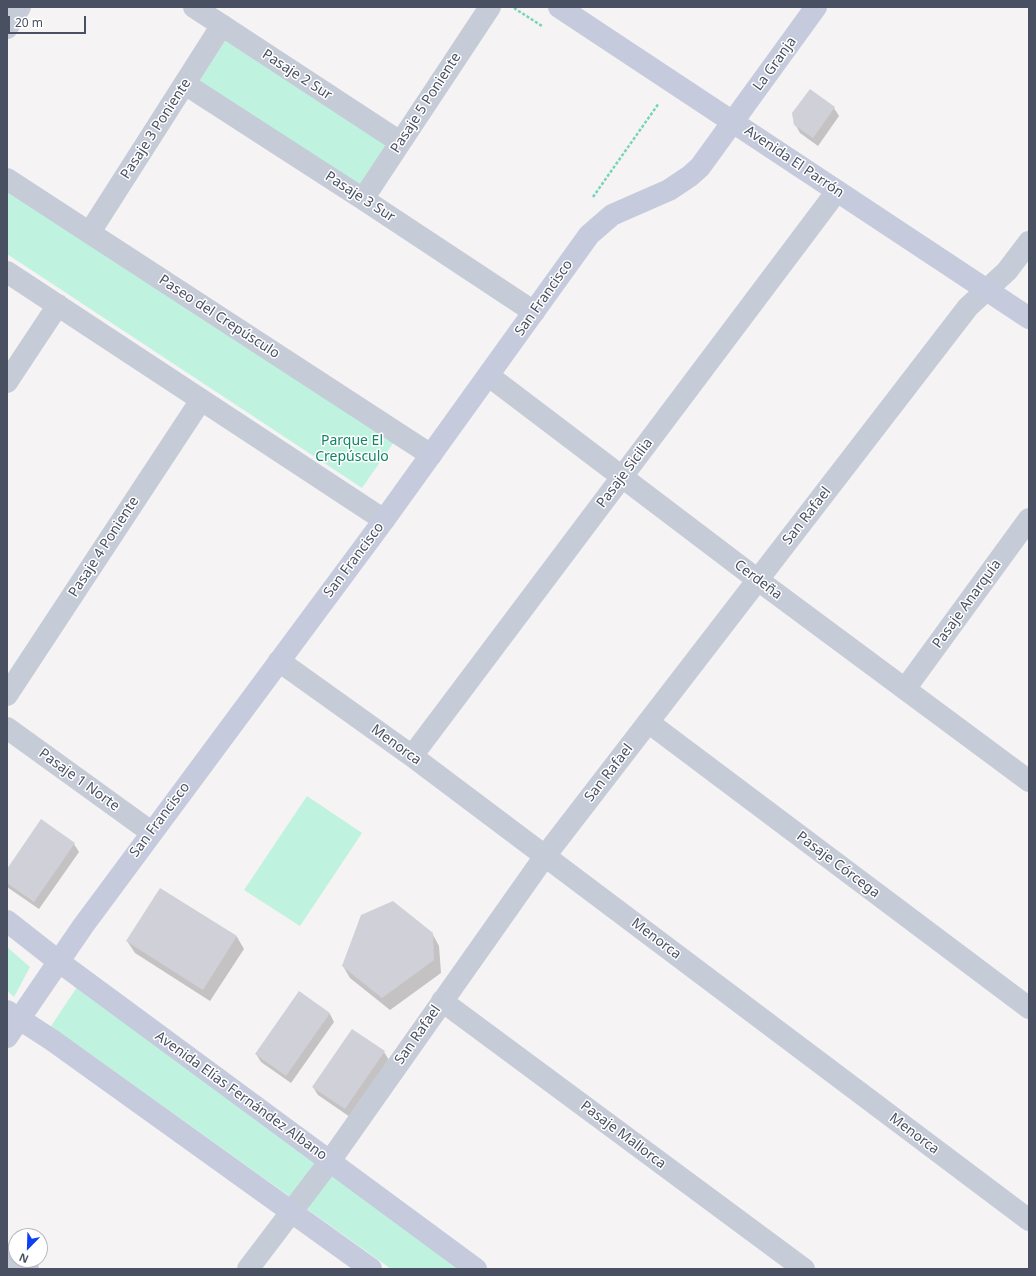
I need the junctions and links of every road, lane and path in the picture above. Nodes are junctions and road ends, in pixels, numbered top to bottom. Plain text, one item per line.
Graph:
1 (20, 7) edge
2 (194, 7) edge
3 (490, 7) edge
4 (559, 7) edge
5 (816, 7) edge
6 (222, 25) junction
7 (7, 28) edge
8 (185, 84) junction
9 (733, 121) junction
10 (400, 142) junction
11 (7, 179) edge
12 (838, 191) junction
13 (363, 199) junction
14 (90, 232) junction
15 (1029, 242) edge
16 (7, 272) edge
17 (987, 290) junction
18 (58, 306) junction
19 (534, 312) junction
20 (1029, 318) edge
21 (489, 376) junction
22 (7, 382) edge
23 (201, 400) junction
24 (431, 456) junction
25 (622, 477) junction
26 (1029, 519) edge
27 (384, 520) junction
28 (758, 580) junction
29 (279, 661) junction
30 (905, 689) junction
31 (7, 695) edge
32 (648, 722) junction
33 (7, 728) edge
34 (412, 756) junction
35 (1029, 781) edge
36 (151, 832) junction
37 (544, 856) junction
38 (7, 921) edge
39 (58, 961) junction
40 (442, 1001) junction
41 (1029, 1008) edge
42 (13, 1014) edge
43 (7, 1037) edge
44 (330, 1161) junction
45 (291, 1210) junction
46 (1029, 1220) edge
47 (7, 1254) edge
48 (28, 1269) edge
49 (248, 1269) edge
50 (371, 1269) edge
51 (476, 1269) edge
52 (804, 1269) edge

1 - 7 street
2 - 6 street, Pasaje 2 Sur
3 - 10 street, Pasaje 5 Poniente
4 - 9 main road, Avenida El Parrón
5 - 9 main road, La Granja
6 - 8 street, Pasaje 3 Poniente
6 - 10 street, Pasaje 2 Sur
8 - 13 street, Pasaje 3 Sur
8 - 14 street, Pasaje 3 Poniente
9 - 12 main road, Avenida El Parrón
9 - 19 main road, San Francisco
10 - 13 street, Pasaje 5 Poniente
11 - 14 street, Paseo del Crepúsculo
12 - 17 main road, Avenida El Parrón
12 - 25 street, Pasaje Sicilia
13 - 19 street, Pasaje 3 Sur
14 - 24 street, Paseo del Crepúsculo
15 - 17 street, San Rafael
16 - 18 street
17 - 20 main road, Avenida El Parrón
17 - 28 street, San Rafael
18 - 22 street
18 - 23 street
19 - 21 main road, San Francisco
21 - 24 main road, San Francisco
21 - 25 street, Cerdeña
23 - 27 street
23 - 31 street, Pasaje 4 Poniente
24 - 27 main road, San Francisco
25 - 28 street, Cerdeña
25 - 34 street, Pasaje Sicilia
26 - 30 street, Pasaje Anarquía
27 - 29 main road, San Francisco
28 - 30 street, Cerdeña
28 - 32 street, San Rafael
29 - 34 street, Menorca
29 - 36 main road, San Francisco
30 - 35 street, Cerdeña
32 - 37 street, San Rafael
32 - 41 street, Pasaje Córcega
33 - 36 street, Pasaje 1 Norte
34 - 37 street, Menorca
36 - 39 main road, San Francisco
37 - 40 street, San Rafael
37 - 46 street, Menorca
38 - 39 main road, Avenida Elías Fernández Albano
39 - 42 main road, San Francisco
39 - 44 main road, Avenida Elías Fernández Albano
40 - 44 street, San Rafael
40 - 52 street, Pasaje Mallorca
42 - 43 main road, San Francisco
42 - 45 main road
44 - 45 street, San Rafael
44 - 51 main road, Avenida Elías Fernández Albano
45 - 49 street, San Rafael
45 - 50 main road
47 - 48 street

